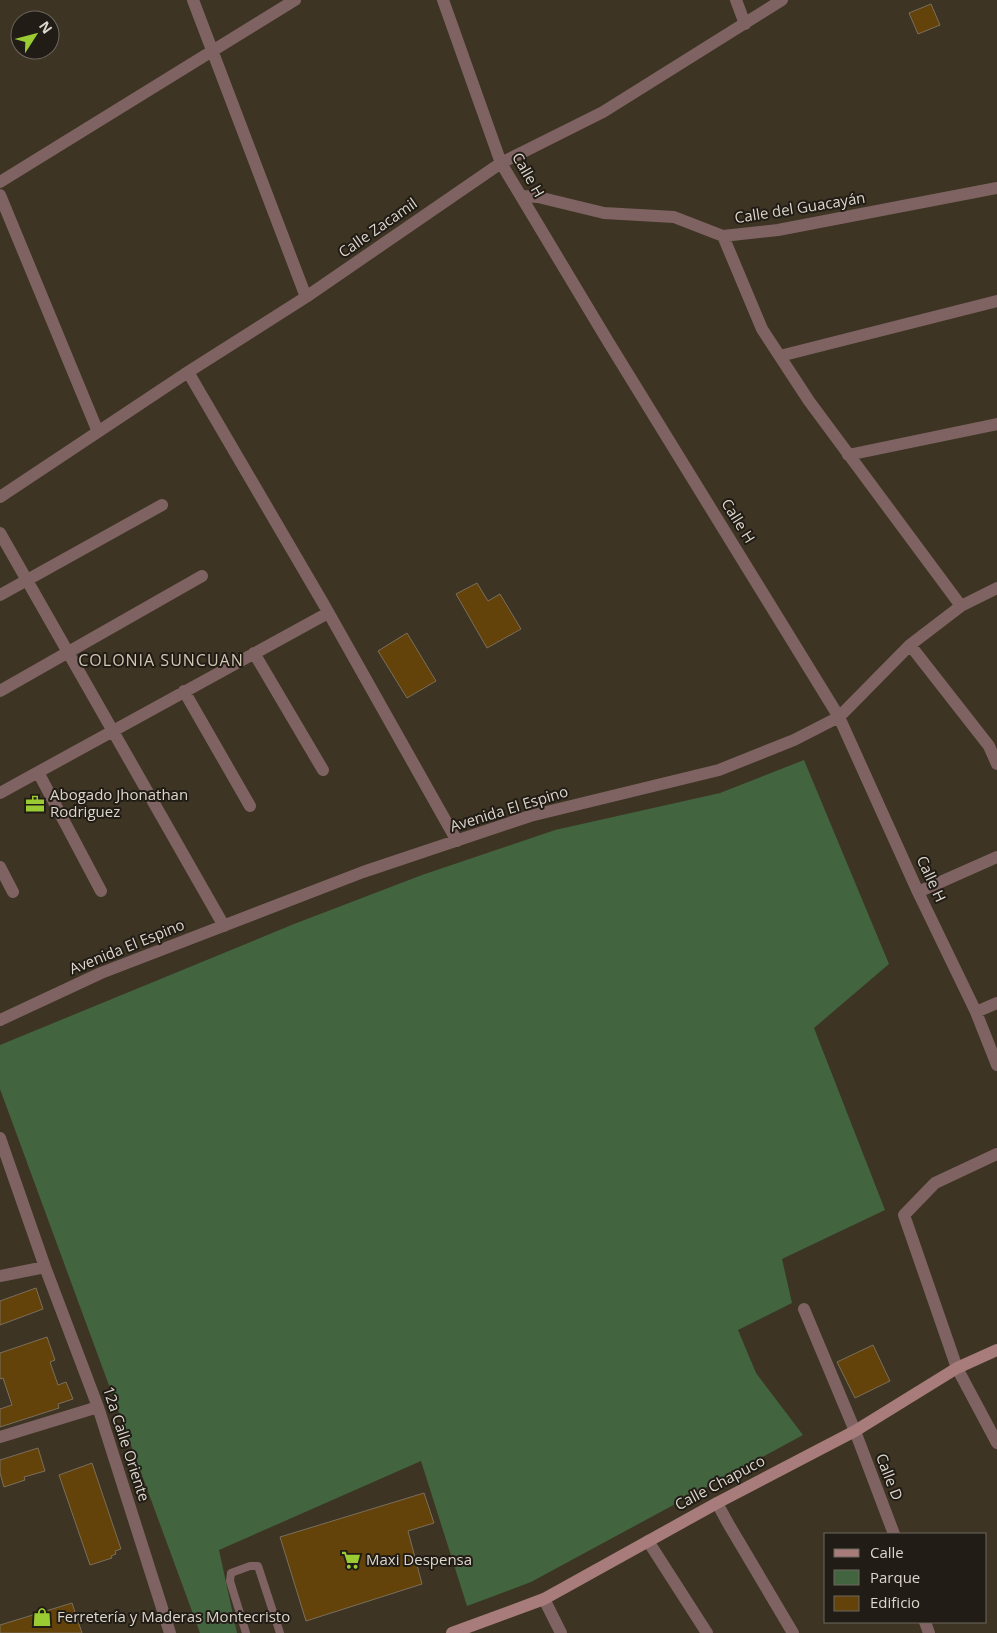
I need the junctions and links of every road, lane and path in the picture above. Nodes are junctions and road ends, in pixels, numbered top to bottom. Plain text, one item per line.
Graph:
1 (193, 0) edge
2 (294, 0) edge
3 (443, 0) edge
4 (736, 0) edge
5 (782, 0) edge
6 (745, 24) junction
7 (212, 52) junction
8 (501, 163) junction
9 (0, 182) edge
10 (997, 188) edge
11 (0, 195) edge
12 (521, 196) junction
13 (723, 236) junction
14 (306, 297) junction
15 (997, 301) edge
16 (780, 356) junction
17 (188, 372) junction
18 (997, 424) edge
19 (98, 432) junction
20 (848, 455) junction
21 (0, 497) edge
22 (162, 505) dead end
23 (0, 532) edge
24 (202, 576) dead end
25 (27, 580) junction
26 (997, 588) edge
27 (0, 595) edge
28 (961, 606) junction
29 (328, 613) junction
30 (910, 645) junction
31 (68, 652) junction
32 (254, 654) junction
33 (184, 691) junction
34 (0, 692) edge
35 (839, 717) junction
36 (112, 731) junction
37 (997, 764) edge
38 (323, 770) dead end
39 (38, 772) junction
40 (0, 793) edge
41 (250, 806) dead end
42 (458, 841) junction
43 (997, 857) edge
44 (0, 867) edge
45 (13, 892) dead end
46 (100, 892) dead end
47 (918, 892) junction
48 (224, 926) junction
49 (997, 1004) edge
50 (976, 1012) junction
51 (0, 1020) edge
52 (997, 1065) edge
53 (0, 1138) edge
54 (997, 1154) edge
55 (45, 1267) junction
56 (0, 1276) edge
57 (804, 1309) dead end
58 (997, 1350) edge
59 (957, 1368) junction
60 (98, 1407) junction
61 (855, 1431) junction
62 (0, 1437) edge
63 (997, 1443) edge
64 (718, 1503) junction
65 (894, 1533) edge
66 (648, 1541) junction
67 (544, 1599) junction
68 (170, 1633) edge
69 (246, 1633) edge
70 (280, 1633) edge
71 (452, 1633) edge
72 (561, 1633) edge
73 (707, 1633) edge
74 (793, 1633) edge

1 - 7 street
2 - 7 street
3 - 8 street, Calle H
4 - 6 street
5 - 6 street, Calle Zacamil
6 - 8 street, Calle Zacamil
7 - 9 street
7 - 14 street
8 - 12 street, Calle H
8 - 14 street, Calle Zacamil
10 - 13 street, Calle del Guacayán
11 - 19 street
12 - 13 street, Calle del Guacayán
12 - 35 street, Calle H
13 - 16 street
14 - 17 street, Calle Zacamil
15 - 16 street
16 - 20 street
17 - 19 street, Calle Zacamil
17 - 29 street
18 - 20 street
19 - 21 street, Calle Zacamil
20 - 28 street
22 - 25 street
23 - 25 street
24 - 31 street
25 - 27 street
25 - 31 street
26 - 28 street, Avenida El Espino
28 - 30 street, Avenida El Espino
29 - 32 street
29 - 42 street
30 - 35 street, Avenida El Espino
30 - 37 street
31 - 34 street
31 - 36 street
32 - 33 street
32 - 38 street
33 - 36 street
33 - 41 street
35 - 42 street, Avenida El Espino
35 - 47 street, Calle H
36 - 39 street
36 - 48 street
39 - 40 street
39 - 46 street
42 - 48 street, Avenida El Espino
43 - 47 street
44 - 45 street
47 - 50 street, Calle H
48 - 51 street, Avenida El Espino
49 - 50 street
50 - 52 street, Calle H
53 - 55 street, 12a Calle Oriente
54 - 59 street
55 - 56 street
55 - 60 street, 12a Calle Oriente
57 - 61 street, Calle D
58 - 59 street, Calle Chapuco
59 - 61 street, Calle Chapuco
59 - 63 street
60 - 62 street
60 - 68 street, 12a Calle Oriente
61 - 64 street, Calle Chapuco
61 - 65 street, Calle D
64 - 66 street, Calle Chapuco
64 - 74 street
66 - 67 street, Calle Chapuco
66 - 73 street
67 - 71 street, Calle Chapuco
67 - 72 street
69 - 70 lane

